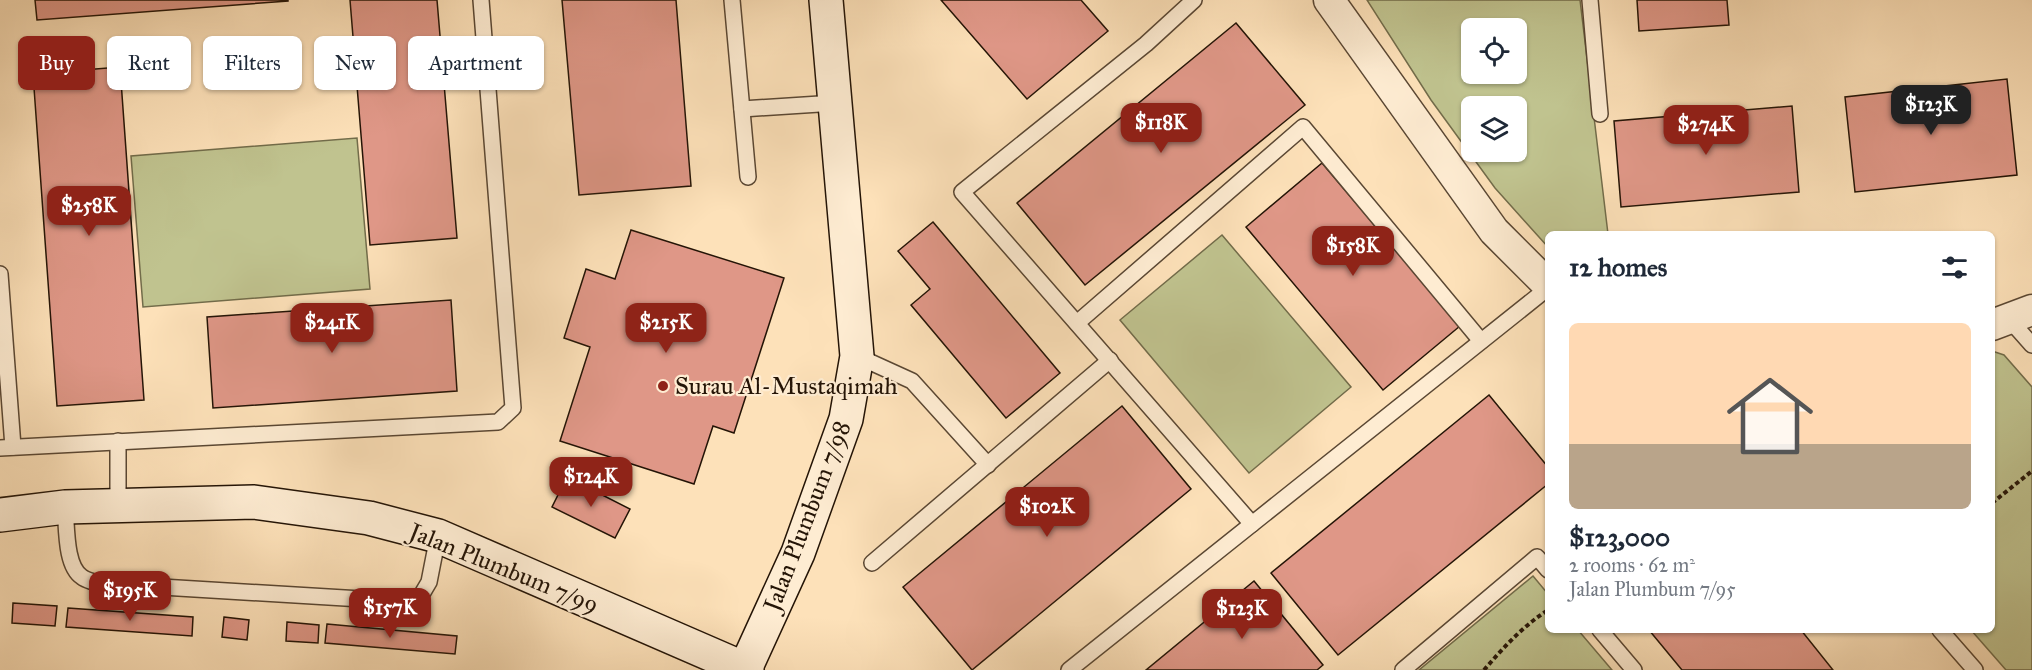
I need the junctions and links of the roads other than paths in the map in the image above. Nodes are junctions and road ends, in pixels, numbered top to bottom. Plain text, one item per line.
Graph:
1 (481, 0) edge
2 (732, 0) edge
3 (826, 0) edge
4 (1194, 0) edge
5 (1329, 0) edge
6 (1590, 0) edge
7 (835, 103) junction
8 (742, 109) junction
9 (1600, 114) dead end
10 (748, 177) dead end
11 (0, 274) edge
12 (1545, 284) edge
13 (1545, 289) edge
14 (2011, 318) edge
15 (1077, 323) junction
16 (1481, 342) junction
17 (2032, 345) edge
18 (856, 357) junction
19 (1110, 360) junction
20 (118, 441) junction
21 (7, 447) edge
22 (988, 465) junction
23 (118, 506) junction
24 (65, 507) junction
25 (0, 515) edge
26 (1252, 524) junction
27 (438, 536) junction
28 (872, 563) dead end
29 (1545, 566) edge
30 (1603, 633) edge
31 (1943, 633) edge
32 (746, 670) edge
33 (1069, 670) edge
34 (1403, 670) edge
35 (1634, 670) edge
36 (1975, 670) edge

1 - 20 lane
2 - 8 lane
3 - 7 street, Jalan Plumbum 7/98
4 - 15 lane
5 - 12 street
6 - 9 lane
7 - 8 lane
7 - 18 street, Jalan Plumbum 7/98
8 - 10 lane
11 - 21 lane
13 - 16 lane
14 - 17 lane
15 - 16 lane
15 - 19 lane
16 - 26 lane
18 - 22 lane
18 - 32 street, Jalan Plumbum 7/98
19 - 22 lane
19 - 26 lane
20 - 21 lane
20 - 23 lane
22 - 28 lane
23 - 24 street, Jalan Plumbum 7/99
23 - 27 street, Jalan Plumbum 7/99
24 - 25 street, Jalan Plumbum 7/99
24 - 27 lane
26 - 33 lane
27 - 32 street, Jalan Plumbum 7/99
29 - 34 lane
30 - 35 lane
31 - 36 lane

